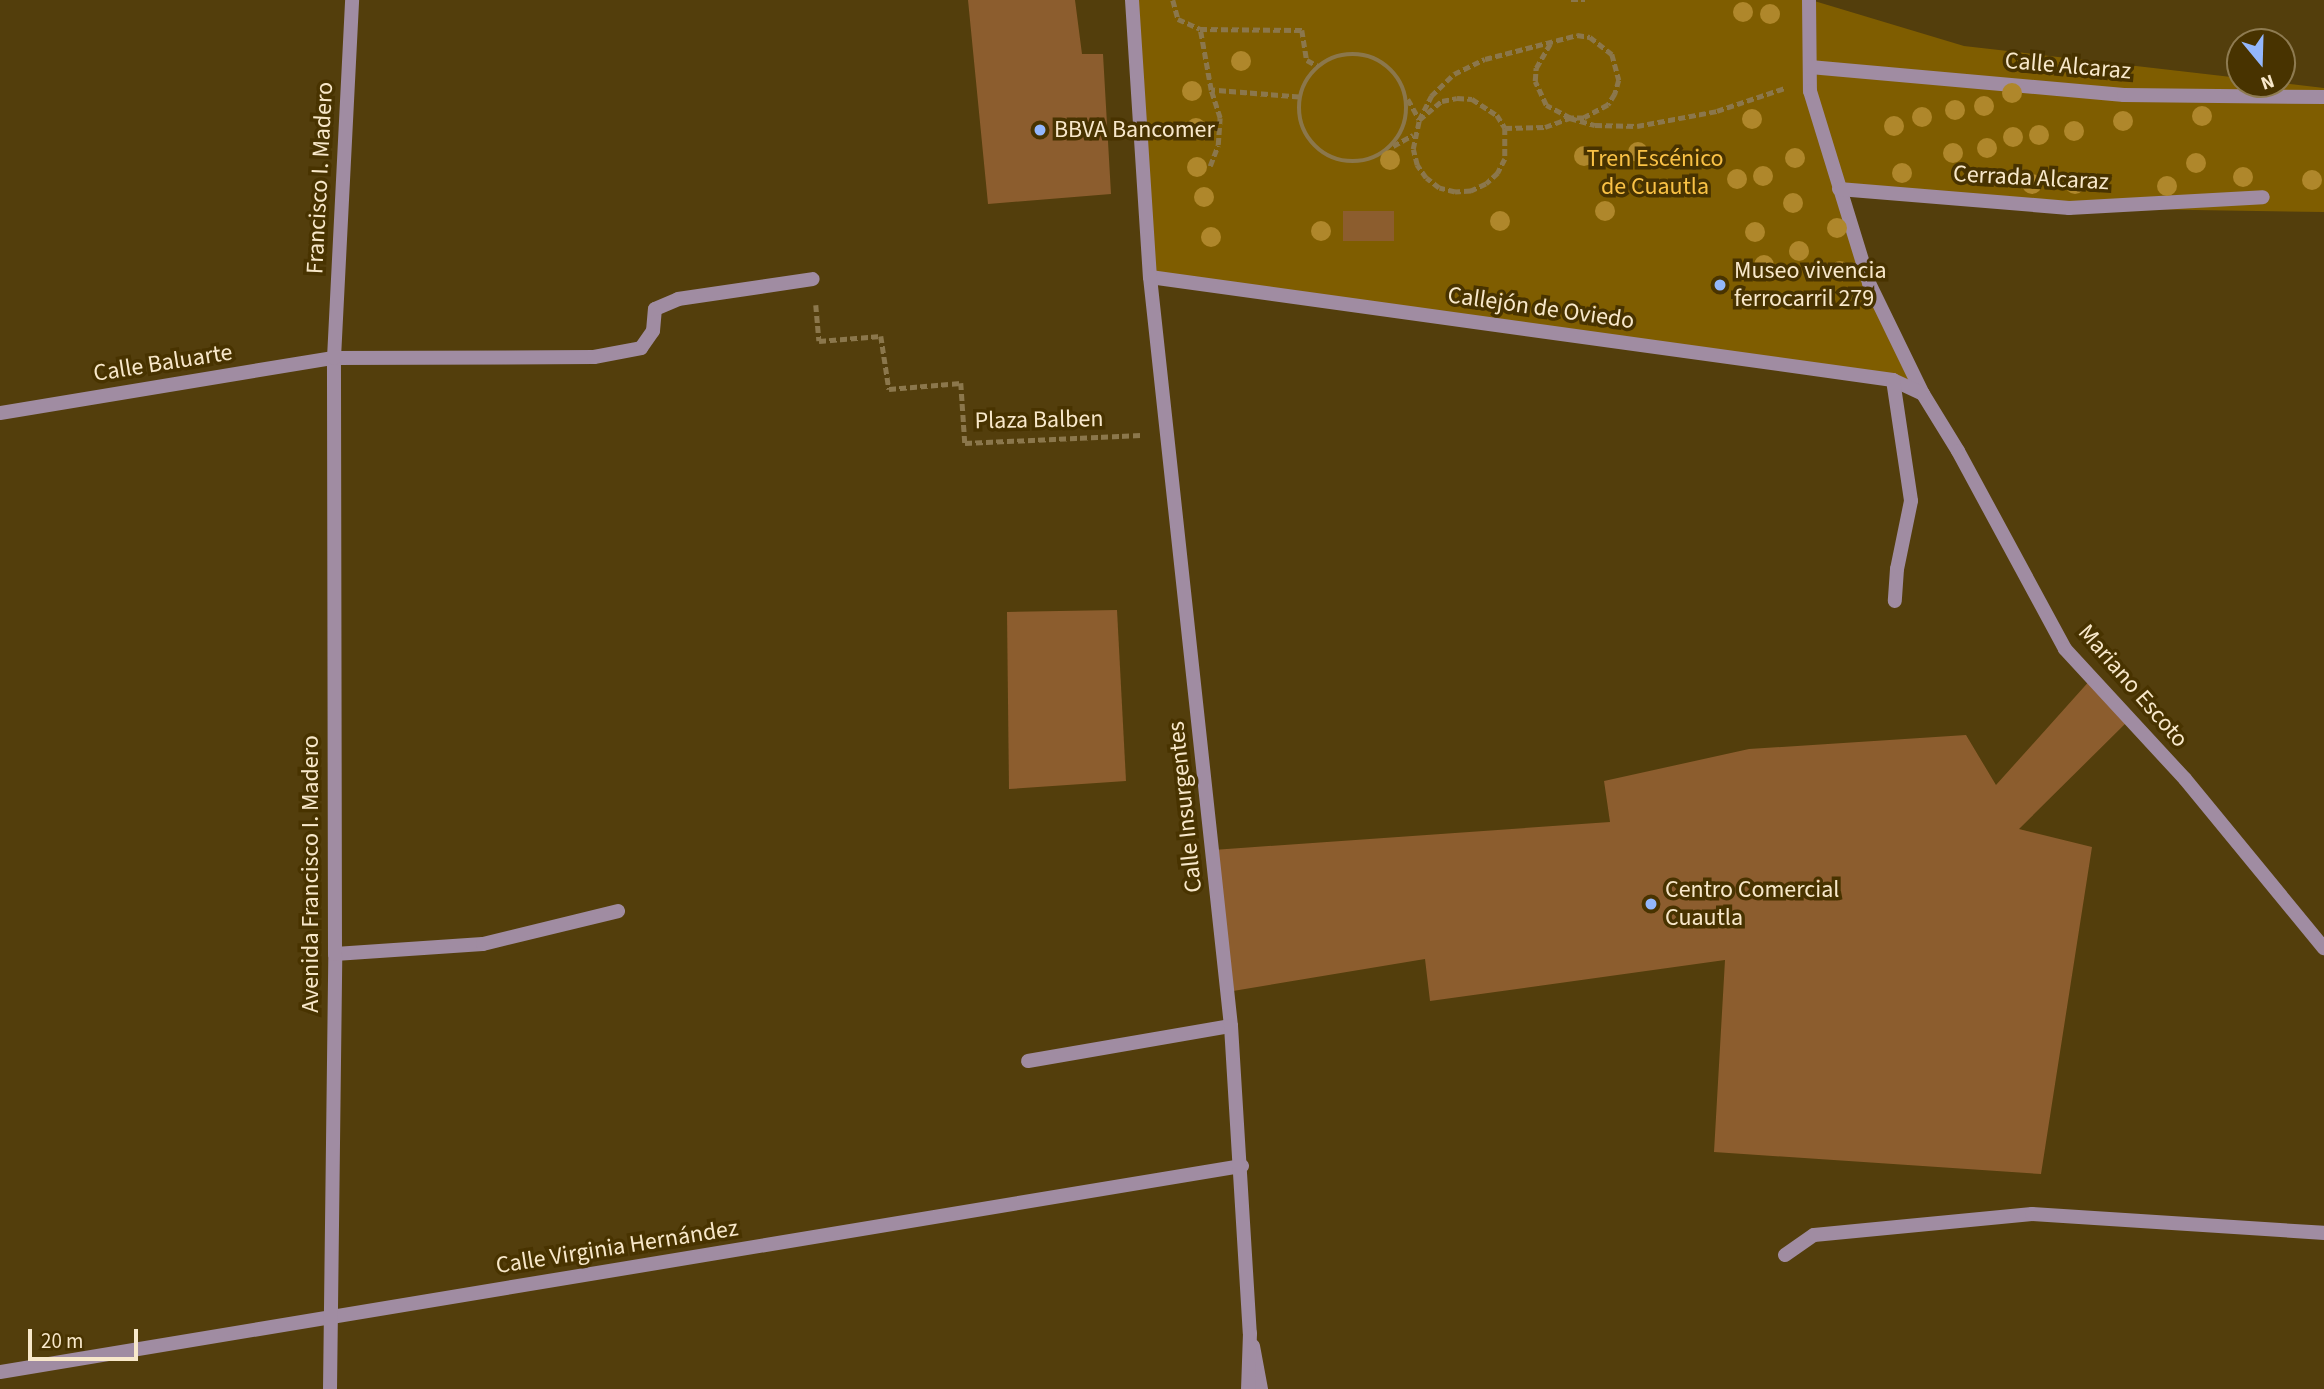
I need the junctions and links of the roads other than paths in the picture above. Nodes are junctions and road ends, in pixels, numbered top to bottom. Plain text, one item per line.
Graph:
1 (352, 0) edge
2 (1132, 0) edge
3 (1809, 0) edge
4 (1810, 67) junction
5 (2324, 97) edge
6 (1839, 189) junction
7 (2263, 197) dead end
8 (1150, 277) junction
9 (813, 279) road end
10 (334, 358) junction
11 (1893, 380) junction
12 (1923, 394) junction
13 (0, 413) edge
14 (1895, 601) dead end
15 (618, 911) dead end
16 (2324, 948) edge
17 (335, 954) junction
18 (1231, 1026) junction
19 (1028, 1061) dead end
20 (1242, 1166) junction
21 (2324, 1233) edge
22 (1785, 1255) dead end
23 (329, 1317) junction
24 (1250, 1333) junction
25 (0, 1372) edge
26 (330, 1389) edge
27 (1248, 1389) edge
28 (1261, 1389) edge

1 - 10 street, Francisco I. Madero
2 - 8 street, Calle Insurgentes
3 - 4 street, Mariano Escoto
4 - 5 street, Calle Alcaraz
4 - 6 street, Mariano Escoto
6 - 7 street, Cerrada Alcaraz
6 - 12 street, Mariano Escoto
8 - 11 street, Callejón de Oviedo
8 - 18 street, Calle Insurgentes
9 - 10 street, Calle Baluarte
10 - 13 street, Calle Baluarte
10 - 17 street, Avenida Francisco I. Madero
11 - 12 street, Callejón de Oviedo
11 - 14 street
12 - 16 street, Mariano Escoto
15 - 17 street
17 - 23 street, Avenida Francisco I. Madero
18 - 19 street
18 - 20 street, Calle Insurgentes
20 - 23 street, Calle Virginia Hernández
20 - 24 street, Calle Insurgentes
21 - 22 street
23 - 25 street, Calle Virginia Hernández
23 - 26 street, Avenida Francisco I. Madero
24 - 27 street
24 - 28 street

